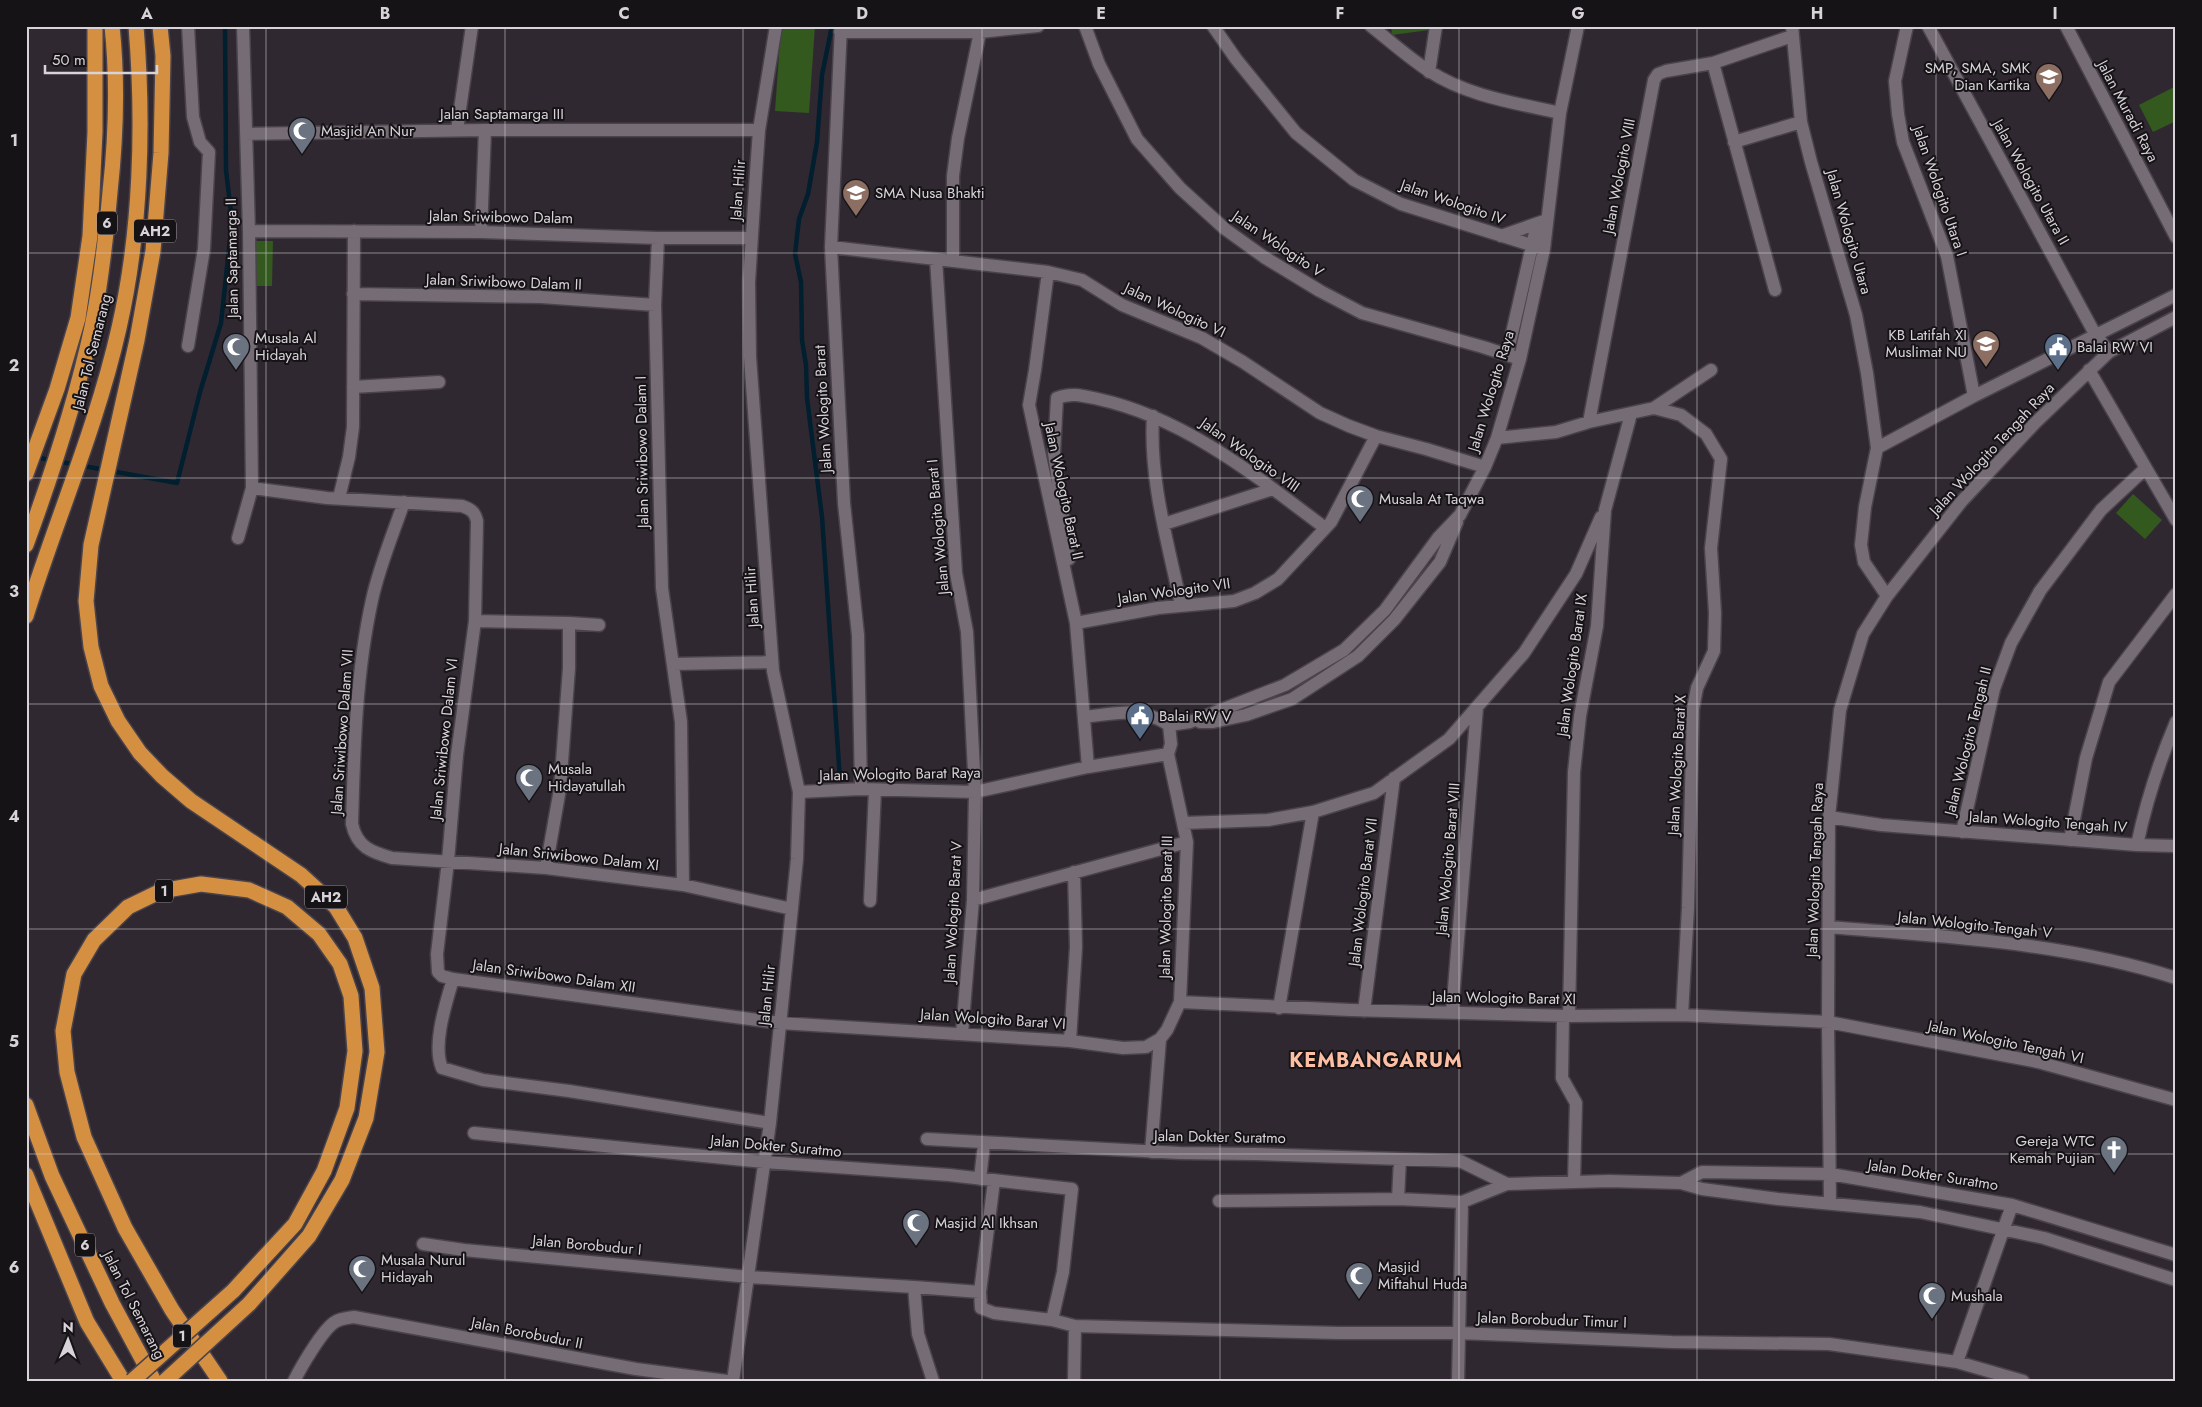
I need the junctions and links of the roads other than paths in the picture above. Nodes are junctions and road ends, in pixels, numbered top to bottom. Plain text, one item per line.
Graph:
1 (95, 26) edge
2 (112, 26) edge
3 (136, 26) edge
4 (160, 26) edge
5 (188, 26) edge
6 (243, 26) edge
7 (472, 26) edge
8 (776, 26) edge
9 (1038, 26) edge
10 (1085, 26) edge
11 (1213, 26) edge
12 (1371, 26) edge
13 (1436, 26) edge
14 (1578, 26) edge
15 (1907, 26) edge
16 (1928, 26) edge
17 (2066, 26) edge
18 (841, 29) edge
19 (1792, 31) edge
20 (980, 32) junction
21 (1714, 63) junction
22 (1430, 72) junction
23 (1560, 113) junction
24 (1801, 122) junction
25 (457, 130) junction
26 (484, 130) junction
27 (759, 130) junction
28 (246, 134) junction
29 (1734, 142) junction
30 (1542, 221) junction
31 (249, 231) junction
32 (354, 231) junction
33 (481, 232) junction
34 (1502, 236) junction
35 (2176, 237) edge
36 (658, 238) junction
37 (751, 238) junction
38 (831, 247) junction
39 (1538, 248) junction
40 (936, 259) junction
41 (953, 261) junction
42 (1048, 272) junction
43 (1775, 290) dead end
44 (353, 294) junction
45 (2176, 295) edge
46 (655, 305) junction
47 (2176, 317) edge
48 (2095, 334) junction
49 (188, 346) dead end
50 (2108, 352) junction
51 (1507, 355) junction
52 (1520, 360) junction
53 (1711, 370) dead end
54 (2089, 370) junction
55 (439, 382) dead end
56 (353, 387) junction
57 (1974, 396) junction
58 (1654, 408) junction
59 (1631, 414) junction
60 (1153, 416) junction
61 (1589, 422) junction
62 (1376, 436) junction
63 (1497, 438) junction
64 (1877, 448) junction
65 (1484, 467) junction
66 (2146, 468) junction
67 (26, 474) edge
68 (252, 488) junction
69 (1273, 489) junction
70 (339, 498) junction
71 (404, 502) junction
72 (1604, 510) junction
73 (2176, 520) edge
74 (1164, 524) junction
75 (1325, 528) junction
76 (238, 538) dead end
77 (26, 544) edge
78 (2176, 594) edge
79 (1887, 596) junction
80 (1181, 605) junction
81 (26, 616) edge
82 (475, 621) junction
83 (1076, 623) junction
84 (569, 624) junction
85 (599, 625) dead end
86 (772, 662) junction
87 (673, 664) junction
88 (1477, 707) junction
89 (1085, 717) junction
90 (2176, 722) edge
91 (1170, 725) junction
92 (1168, 754) junction
93 (1088, 768) junction
94 (1394, 778) junction
95 (862, 789) junction
96 (875, 790) junction
97 (799, 792) junction
98 (975, 792) junction
99 (1313, 812) junction
100 (1830, 817) junction
101 (1183, 823) junction
102 (1962, 832) junction
103 (2070, 840) junction
104 (1187, 842) junction
105 (2175, 843) edge
106 (363, 845) joint
107 (2137, 845) junction
108 (448, 861) junction
109 (546, 868) junction
110 (1074, 872) junction
111 (682, 885) junction
112 (973, 900) junction
113 (870, 901) dead end
114 (792, 909) junction
115 (1828, 927) junction
116 (2176, 978) edge
117 (453, 979) junction
118 (1180, 1002) junction
119 (1279, 1008) junction
120 (1364, 1011) junction
121 (1452, 1013) junction
122 (1682, 1015) junction
123 (1566, 1016) junction
124 (1828, 1022) junction
125 (780, 1023) junction
126 (962, 1034) junction
127 (1160, 1039) junction
128 (1070, 1040) junction
129 (2176, 1100) edge
130 (26, 1105) edge
131 (770, 1123) junction
132 (474, 1133) dead end
133 (928, 1139) dead end
134 (984, 1144) junction
135 (1151, 1152) junction
136 (1400, 1159) junction
137 (764, 1162) junction
138 (1830, 1174) junction
139 (26, 1175) edge
140 (980, 1179) junction
141 (994, 1181) junction
142 (1574, 1182) junction
143 (1680, 1183) junction
144 (1507, 1184) junction
145 (1398, 1199) junction
146 (1219, 1201) dead end
147 (1462, 1202) junction
148 (1830, 1203) junction
149 (2012, 1205) junction
150 (2004, 1229) junction
151 (423, 1244) dead end
152 (2176, 1255) edge
153 (749, 1277) junction
154 (2176, 1280) edge
155 (914, 1287) junction
156 (980, 1292) junction
157 (1052, 1320) junction
158 (1075, 1326) junction
159 (1459, 1333) junction
160 (1957, 1362) junction
161 (123, 1381) edge
162 (132, 1381) edge
163 (154, 1381) edge
164 (165, 1381) edge
165 (220, 1381) edge
166 (294, 1381) edge
167 (727, 1381) edge
168 (733, 1381) edge
169 (933, 1381) edge
170 (1074, 1381) edge
171 (1458, 1381) edge
172 (2023, 1381) edge

1 - 67 highway
2 - 77 highway, Jalan Tol Semarang / 6
3 - 81 highway, Jalan Tol Semarang / 6
4 - 164 highway, AH2, bridge
5 - 49 street
6 - 28 street, Jalan Saptamarga II
7 - 25 street
8 - 27 street, Jalan Hilir
9 - 20 street
10 - 51 street, Jalan Wologito V
11 - 34 street, Jalan Wologito IV
12 - 22 street
13 - 22 street
14 - 23 street, Jalan Wologito Raya
15 - 57 street, Jalan Wologito Utara I
16 - 48 street, Jalan Wologito Utara II
17 - 35 street, Jalan Muradi Raya
18 - 20 street
18 - 38 street, Jalan Wologito Barat
19 - 21 street, Jalan Wologito VIII
19 - 24 street, Jalan Wologito Utara
20 - 41 street
21 - 29 street
21 - 61 street, Jalan Wologito VIII
22 - 23 street
23 - 30 street, Jalan Wologito Raya
24 - 29 street
24 - 64 street, Jalan Wologito Utara
25 - 26 street, Jalan Saptamarga III
25 - 28 street, Jalan Saptamarga III
26 - 27 street, Jalan Saptamarga III
26 - 33 street
27 - 37 street, Jalan Hilir
28 - 31 street, Jalan Saptamarga II
29 - 43 street
30 - 34 street
30 - 39 street, Jalan Wologito Raya
31 - 32 street, Jalan Sriwibowo Dalam
31 - 68 street, Jalan Saptamarga II
32 - 33 street, Jalan Sriwibowo Dalam
32 - 44 street
33 - 36 street, Jalan Sriwibowo Dalam
34 - 39 street, Jalan Wologito IV
36 - 37 street, Jalan Sriwibowo Dalam
36 - 46 street, Jalan Sriwibowo Dalam I
37 - 86 street, Jalan Hilir
38 - 40 street, Jalan Wologito VI
38 - 95 street, Jalan Wologito Barat
39 - 51 street
39 - 52 street, Jalan Wologito Raya
40 - 41 street, Jalan Wologito VI
40 - 98 street, Jalan Wologito Barat I
41 - 42 street, Jalan Wologito VI
42 - 62 street, Jalan Wologito VI
42 - 83 street, Jalan Wologito Barat II
44 - 46 street, Jalan Sriwibowo Dalam II
44 - 56 street
45 - 48 street
46 - 87 street, Jalan Sriwibowo Dalam I
47 - 50 street, Jalan Wologito Tengah Raya
48 - 50 street, Jalan Wologito Utara II
48 - 57 street
50 - 54 street, Jalan Wologito Tengah Raya
51 - 52 street, Jalan Wologito V
52 - 63 street, Jalan Wologito Raya
53 - 58 street
54 - 66 street
54 - 79 street, Jalan Wologito Tengah Raya
55 - 56 street
56 - 70 street
57 - 64 street
58 - 59 street
58 - 122 street, Jalan Wologito Barat X
59 - 61 street
59 - 72 street, Jalan Wologito Barat IX
60 - 69 street, Jalan Wologito VIII
60 - 74 street
60 - 83 street, Jalan Wologito VIII
61 - 63 street
62 - 65 street, Jalan Wologito VI
62 - 75 street, Jalan Wologito VII
63 - 65 street, Jalan Wologito Raya
64 - 79 street, Jalan Wologito Utara
65 - 91 street, Jalan Wologito Raya
66 - 73 street
66 - 102 street, Jalan Wologito Tengah II
68 - 70 street
68 - 76 street, Jalan Saptamarga II
69 - 74 street
69 - 75 street, Jalan Wologito VIII
70 - 71 street
71 - 82 street, Jalan Sriwibowo Dalam VI
71 - 106 street, Jalan Sriwibowo Dalam VII
72 - 88 street
72 - 123 street, Jalan Wologito Barat IX
74 - 80 street
75 - 80 street, Jalan Wologito VII
78 - 103 street
79 - 100 street, Jalan Wologito Tengah Raya
80 - 83 street, Jalan Wologito VII
82 - 84 street
82 - 108 street, Jalan Sriwibowo Dalam VI
83 - 89 street, Jalan Wologito Barat II
84 - 85 street
84 - 109 street
86 - 87 street
86 - 97 street, Jalan Hilir
87 - 111 street, Jalan Sriwibowo Dalam I
88 - 94 street
88 - 121 street, Jalan Wologito Barat VIII
89 - 91 street
89 - 93 street, Jalan Wologito Barat II
90 - 107 street
91 - 92 street, Jalan Wologito Barat III
92 - 93 street, Jalan Wologito Barat Raya
92 - 101 street, Jalan Wologito Barat III
93 - 98 street, Jalan Wologito Barat Raya
94 - 99 street
94 - 120 street, Jalan Wologito Barat VII
95 - 96 street, Jalan Wologito Barat Raya
95 - 97 street, Jalan Wologito Barat Raya
96 - 98 street, Jalan Wologito Barat Raya
96 - 113 street
97 - 114 street, Jalan Hilir
98 - 112 street, Jalan Wologito Barat V
99 - 101 street
99 - 119 street
100 - 102 street, Jalan Wologito Tengah IV
100 - 115 street, Jalan Wologito Tengah Raya
101 - 104 street, Jalan Wologito Barat III
102 - 103 street, Jalan Wologito Tengah IV
103 - 107 street, Jalan Wologito Tengah IV
104 - 110 street
104 - 118 street, Jalan Wologito Barat III
105 - 107 street, Jalan Wologito Tengah IV
106 - 108 street, Jalan Sriwibowo Dalam XI
108 - 109 street, Jalan Sriwibowo Dalam XI
108 - 117 street, Jalan Sriwibowo Dalam XII
109 - 111 street, Jalan Sriwibowo Dalam XI
110 - 112 street
110 - 128 street
111 - 114 street, Jalan Sriwibowo Dalam XI
112 - 126 street, Jalan Wologito Barat V
114 - 125 street, Jalan Hilir
115 - 116 street, Jalan Wologito Tengah V
115 - 124 street, Jalan Wologito Tengah Raya
117 - 125 street, Jalan Sriwibowo Dalam XII
117 - 131 street
118 - 119 street, Jalan Wologito Barat XI
118 - 127 street
119 - 120 street, Jalan Wologito Barat XI
120 - 121 street, Jalan Wologito Barat XI
121 - 123 street, Jalan Wologito Barat XI
122 - 123 street, Jalan Wologito Barat XI
122 - 124 street, Jalan Wologito Barat XI
123 - 142 street, Jalan Wologito Barat IX
124 - 129 street, Jalan Wologito Tengah VI
124 - 138 street, Jalan Wologito Tengah Raya
125 - 126 street, Jalan Wologito Barat VI
125 - 131 street, Jalan Hilir
126 - 128 street, Jalan Wologito Barat VI
127 - 128 street, Jalan Wologito Barat VI
127 - 135 street
130 - 163 highway, Jalan Tol Semarang / 6
131 - 137 street, Jalan Hilir
132 - 137 street, Jalan Dokter Suratmo
133 - 134 street, Jalan Dokter Suratmo
134 - 135 street, Jalan Dokter Suratmo
134 - 140 street
135 - 136 street, Jalan Dokter Suratmo
136 - 144 street, Jalan Dokter Suratmo
136 - 145 street
137 - 140 street, Jalan Dokter Suratmo
137 - 153 street
138 - 143 street, Jalan Dokter Suratmo
138 - 148 street, Jalan Wologito Tengah Raya
138 - 149 street, Jalan Dokter Suratmo
139 - 161 highway, 6
140 - 141 street, Jalan Dokter Suratmo
141 - 156 street
141 - 157 street, Jalan Dokter Suratmo
142 - 143 street, Jalan Dokter Suratmo
142 - 144 street, Jalan Dokter Suratmo
143 - 148 street, Jalan Dokter Suratmo
144 - 147 street, Jalan Dokter Suratmo
145 - 146 street, Jalan Dokter Suratmo
145 - 147 street, Jalan Dokter Suratmo
147 - 159 street
148 - 150 street, Jalan Dokter Suratmo
149 - 150 street
149 - 152 street, Jalan Dokter Suratmo
150 - 154 street, Jalan Dokter Suratmo
150 - 160 street
151 - 153 street, Jalan Borobudur I
153 - 155 street, Jalan Borobudur I
153 - 168 street
155 - 156 street, Jalan Borobudur I
155 - 169 street
156 - 157 street, Jalan Borobudur Timur I
157 - 158 street, Jalan Borobudur Timur I
158 - 159 street, Jalan Borobudur Timur I
158 - 170 street
159 - 160 street, Jalan Borobudur Timur I
159 - 171 street
160 - 172 street, Jalan Borobudur Timur I
162 - 165 highway, 1, bridge
166 - 167 street, Jalan Borobudur II

